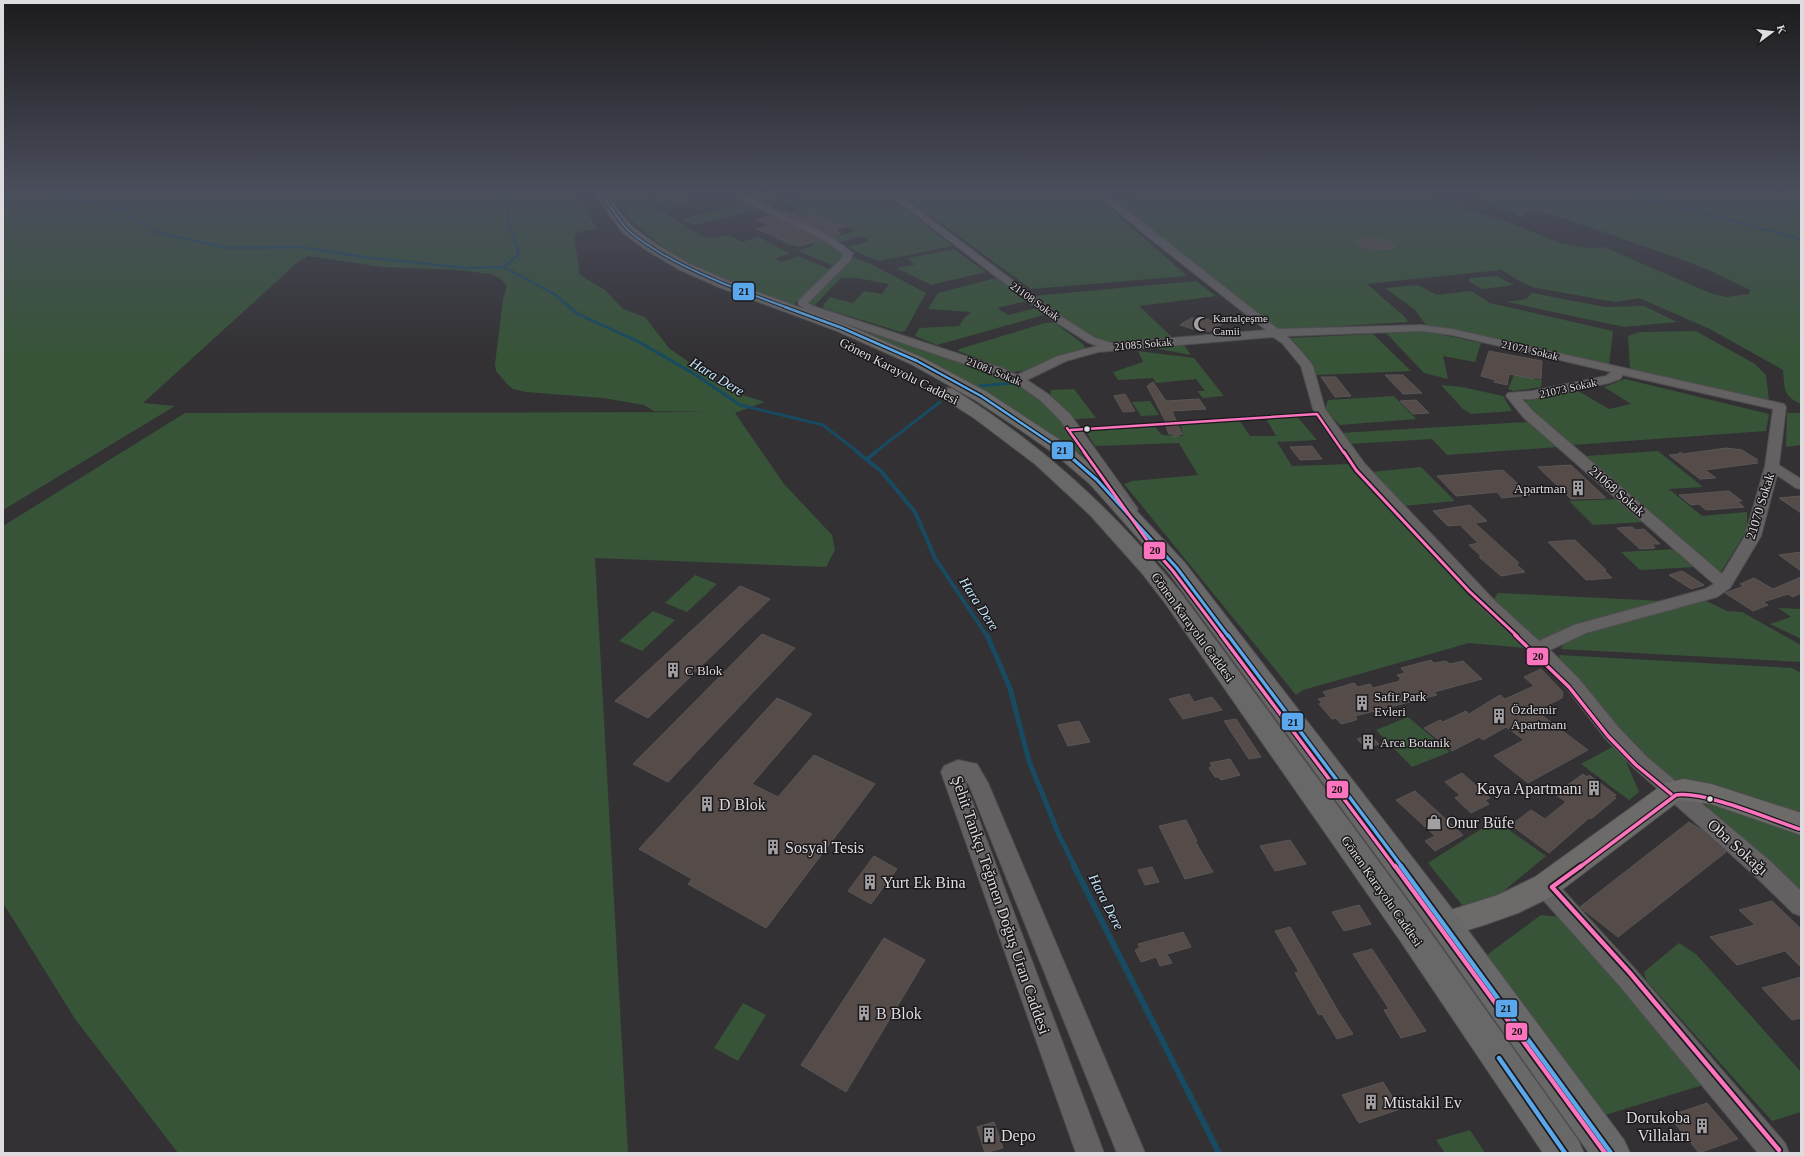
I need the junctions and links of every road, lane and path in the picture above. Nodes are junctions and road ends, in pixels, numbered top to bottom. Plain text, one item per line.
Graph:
1 (635, 246) edge
2 (650, 246) edge
3 (839, 246) edge
4 (961, 246) edge
5 (1166, 246) edge
6 (1275, 333) junction
7 (1086, 337) junction
8 (1110, 347) junction
9 (1092, 350) junction
10 (1618, 370) junction
11 (1017, 380) junction
12 (1512, 396) joint
13 (1780, 407) joint
14 (1772, 466) junction
15 (1801, 484) edge
16 (1156, 544) junction
17 (1718, 589) junction
18 (1537, 649) junction
19 (1674, 790) junction
20 (1801, 824) edge
21 (1545, 886) junction
22 (1801, 906) edge
23 (1445, 924) junction
24 (1090, 1153) edge
25 (1131, 1153) edge
26 (1565, 1153) edge
27 (1611, 1153) edge
28 (1775, 1153) edge

1 - 26 highway, Gönen Karayolu Caddesi
2 - 16 highway, Gönen Karayolu Caddesi
3 - 11 street, 21081 Sokak
4 - 7 street, 21108 Sokak
5 - 6 street, Oba Sokağı
6 - 8 street, 21085 Sokak
6 - 10 street, 21071 Sokak
6 - 18 street, Oba Sokağı
7 - 8 street, 21108 Sokak
7 - 9 street
8 - 9 street, 21085 Sokak
9 - 11 street, 21085 Sokak
10 - 12 street, 21073 Sokak
10 - 13 street, 21071 Sokak
11 - 16 street, 21081 Sokak
12 - 17 street, 21068 Sokak
13 - 14 street, 21070 Sokak
14 - 15 street
14 - 17 street, 21070 Sokak
16 - 23 highway, Gönen Karayolu Caddesi
17 - 18 street
18 - 19 street, Oba Sokağı
19 - 20 main road
19 - 21 main road
19 - 22 street, Oba Sokağı
21 - 23 main road
21 - 28 street
23 - 27 highway, Gönen Karayolu Caddesi
24 - 25 street, Şehit Tankçı Teğmen Doğuş Uran Caddesi

